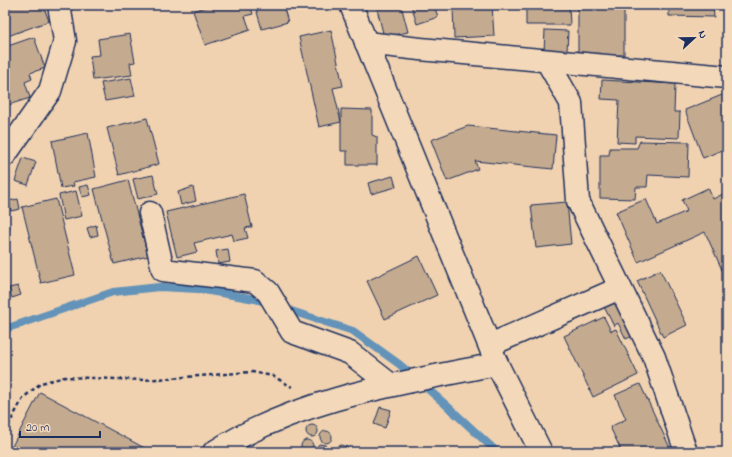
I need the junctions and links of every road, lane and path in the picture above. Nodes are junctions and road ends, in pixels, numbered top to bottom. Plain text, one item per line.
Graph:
1 (59, 5) edge
2 (351, 5) edge
3 (366, 42) junction
4 (546, 61) junction
5 (727, 77) edge
6 (5, 155) edge
7 (150, 213) dead end
8 (620, 288) junction
9 (494, 354) junction
10 (391, 385) junction
11 (320, 404) junction
12 (5, 432) edge
13 (214, 452) edge
14 (541, 452) edge
15 (686, 452) edge

1 - 6 street
2 - 3 street
3 - 4 street
3 - 9 street
4 - 5 street
4 - 8 street
7 - 10 street
8 - 9 street
8 - 15 street
9 - 10 street
9 - 14 street
10 - 11 street
11 - 12 path
11 - 13 street

